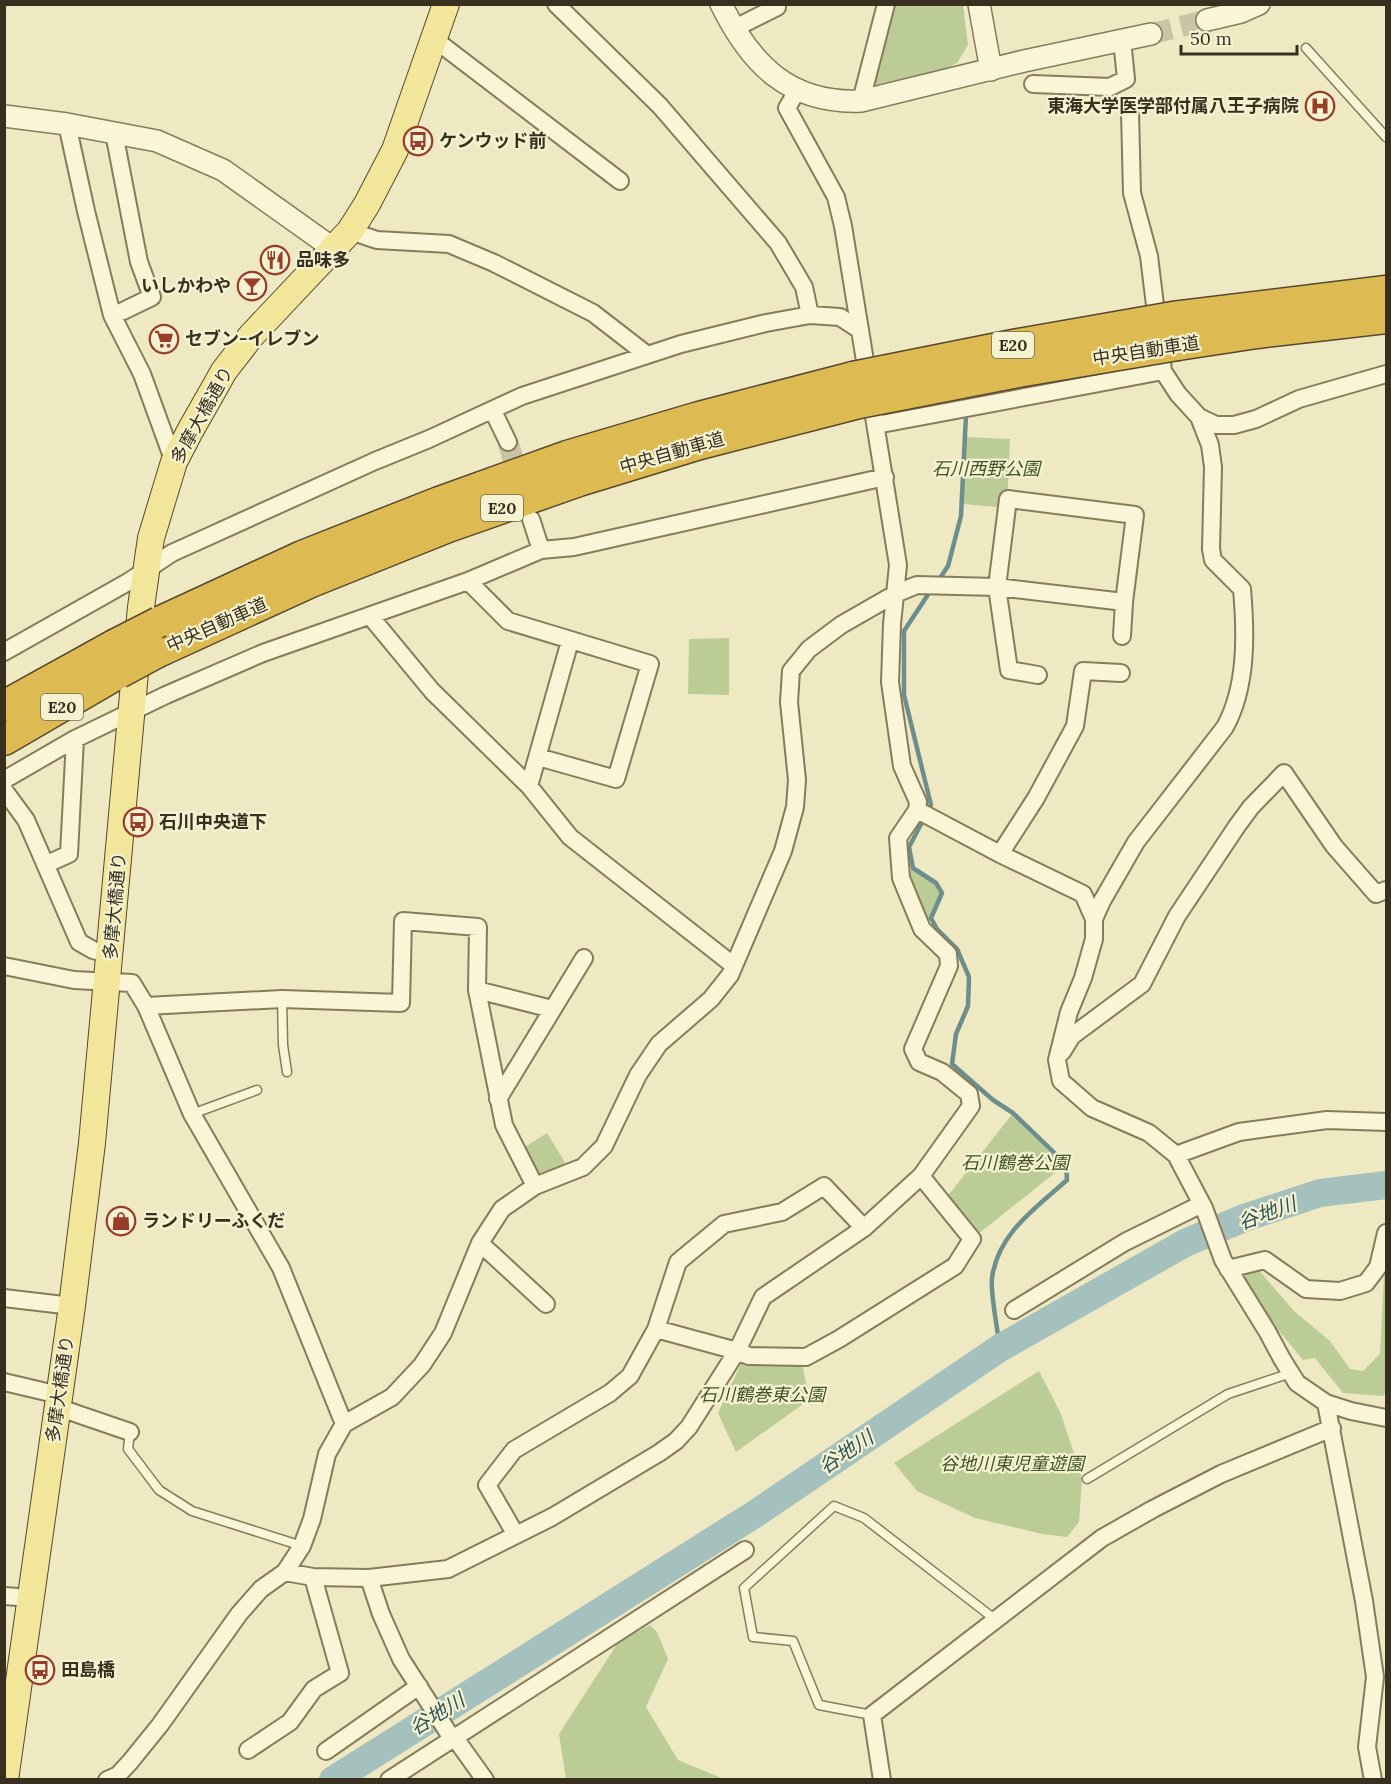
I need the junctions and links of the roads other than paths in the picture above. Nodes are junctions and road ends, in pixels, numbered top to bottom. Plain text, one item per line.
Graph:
1 (446, 4) edge
2 (556, 4) edge
3 (721, 4) edge
4 (777, 4) edge
5 (886, 4) edge
6 (979, 4) edge
7 (1259, 4) edge
8 (1207, 20) tunnel mouth
9 (733, 29) junction
10 (1151, 34) tunnel mouth
11 (434, 39) junction
12 (1122, 40) junction
13 (1306, 48) dead end
14 (991, 70) junction
15 (1033, 84) dead end
16 (798, 89) junction
17 (861, 101) junction
18 (1130, 112) dead end
19 (4, 116) edge
20 (67, 124) junction
21 (114, 133) junction
22 (1386, 137) edge
23 (620, 181) dead end
24 (342, 240) junction
25 (1386, 277) edge
26 (1386, 291) edge
27 (1244, 307) junction
28 (112, 315) junction
29 (810, 315) junction
30 (1386, 318) edge
31 (860, 330) junction
32 (1175, 331) junction
33 (646, 354) junction
34 (1163, 371) junction
35 (1386, 374) edge
36 (863, 402) junction
37 (493, 411) junction
38 (1199, 417) junction
39 (508, 442) tunnel mouth
40 (174, 462) junction
41 (885, 477) junction
42 (531, 519) dead end
43 (540, 549) junction
44 (145, 572) junction
45 (468, 581) junction
46 (997, 587) junction
47 (895, 594) junction
48 (1124, 602) junction
49 (370, 616) junction
50 (1122, 636) dead end
51 (570, 641) junction
52 (4, 652) edge
53 (117, 659) junction
54 (1121, 673) dead end
55 (1038, 675) dead end
56 (4, 706) edge
57 (132, 711) junction
58 (75, 739) junction
59 (4, 740) edge
60 (538, 757) junction
61 (4, 780) edge
62 (529, 786) junction
63 (4, 790) edge
64 (919, 811) junction
65 (1000, 854) junction
66 (47, 864) junction
67 (1386, 890) edge
68 (1094, 919) junction
69 (110, 955) junction
70 (584, 958) dead end
71 (734, 965) junction
72 (4, 966) edge
73 (108, 981) junction
74 (477, 990) junction
75 (282, 999) junction
76 (146, 1006) junction
77 (552, 1009) junction
78 (1057, 1060) junction
79 (287, 1072) dead end
80 (257, 1090) dead end
81 (498, 1099) junction
82 (192, 1114) junction
83 (1386, 1122) edge
84 (1176, 1155) junction
85 (921, 1176) junction
86 (535, 1186) junction
87 (1203, 1206) junction
88 (864, 1228) junction
89 (1386, 1233) edge
90 (480, 1243) junction
91 (1225, 1261) junction
92 (4, 1298) edge
93 (546, 1304) dead end
94 (72, 1306) junction
95 (1014, 1310) dead end
96 (656, 1329) junction
97 (737, 1351) junction
98 (1291, 1374) junction
99 (4, 1382) edge
100 (58, 1401) junction
101 (1326, 1403) junction
102 (1386, 1418) edge
103 (344, 1424) junction
104 (1332, 1428) junction
105 (130, 1432) joint
106 (1087, 1479) dead end
107 (516, 1535) junction
108 (302, 1546) junction
109 (745, 1550) dead end
110 (285, 1572) junction
111 (313, 1577) junction
112 (369, 1578) junction
113 (4, 1596) edge
114 (32, 1598) junction
115 (997, 1620) junction
116 (1381, 1676) edge
117 (420, 1688) junction
118 (872, 1715) junction
119 (8, 1731) edge
120 (453, 1737) junction
121 (248, 1750) dead end
122 (326, 1751) dead end
123 (5, 1779) edge
124 (107, 1779) edge
125 (389, 1779) edge
126 (485, 1779) edge
127 (882, 1779) edge
128 (1373, 1779) edge

1 - 11 main road, 多摩大橋通り
2 - 29 street
3 - 9 street
4 - 9 street
5 - 17 street
6 - 14 street
7 - 8 street
9 - 16 street
10 - 12 street
11 - 23 street
11 - 24 main road, 多摩大橋通り
12 - 14 street
12 - 15 street
13 - 22 lane
14 - 17 street
16 - 17 street
16 - 31 street
18 - 34 street
19 - 20 street
20 - 21 street
20 - 28 street
21 - 24 street
21 - 28 street
24 - 33 street
24 - 40 main road, 多摩大橋通り
25 - 27 highway
26 - 27 highway, 中央自動車道 / E20
27 - 32 highway, 中央自動車道 / E20
28 - 40 street
29 - 31 street
29 - 33 street
30 - 32 highway, 中央自動車道 / E20
31 - 36 street
32 - 36 highway, 中央自動車道 / E20, bridge
33 - 37 street
34 - 36 street
34 - 38 street
35 - 38 street
36 - 41 street
36 - 53 highway, 中央自動車道 / E20, bridge
36 - 53 highway, 中央自動車道 / E20, bridge
37 - 39 street
37 - 44 street
38 - 68 street
40 - 44 main road, 多摩大橋通り
41 - 43 street
41 - 47 street
42 - 43 street
43 - 45 street
44 - 52 street
44 - 57 main road, 多摩大橋通り
45 - 49 street
45 - 51 street
46 - 47 street
46 - 48 street
46 - 48 street
46 - 55 street
47 - 64 street
47 - 71 street
48 - 50 street
49 - 57 street
49 - 62 street
51 - 60 street
51 - 60 street
53 - 56 highway, 中央自動車道 / E20
53 - 59 highway, 中央自動車道 / E20
54 - 65 street
57 - 58 street
57 - 69 main road, 多摩大橋通り
58 - 61 street
58 - 66 street
60 - 62 street
62 - 71 street
63 - 66 street
64 - 65 street
64 - 85 street
65 - 68 street
66 - 69 street
67 - 78 street
68 - 78 street
69 - 73 main road, 多摩大橋通り
70 - 77 street
71 - 86 street
72 - 73 street
73 - 76 street
73 - 94 main road, 多摩大橋通り
74 - 75 street
74 - 77 street
74 - 81 street
75 - 76 street
75 - 79 lane
76 - 82 street
77 - 81 street
78 - 84 street
80 - 82 lane
81 - 86 street
82 - 103 street
83 - 84 street
84 - 87 street
85 - 88 street
85 - 97 street
86 - 90 street
87 - 91 street
87 - 95 street
88 - 96 street
88 - 97 street
89 - 91 street
90 - 93 street
90 - 103 street
91 - 98 street
92 - 94 street
94 - 100 main road, 多摩大橋通り
96 - 97 street
96 - 107 street
97 - 107 street
98 - 101 street
98 - 106 lane
99 - 100 street
100 - 105 street
100 - 114 main road, 多摩大橋通り
101 - 102 street
101 - 104 street
103 - 108 street
104 - 115 street
104 - 116 street
105 - 108 lane
107 - 112 street
108 - 110 street
109 - 120 street
110 - 111 street
110 - 124 street
111 - 112 street
111 - 121 street
112 - 117 street
113 - 114 street
114 - 119 main road, 多摩大橋通り
115 - 118 street
115 - 118 lane
116 - 128 street
117 - 120 street
117 - 122 street
118 - 127 street
119 - 123 main road, 多摩大橋通り
120 - 125 street
120 - 126 street

